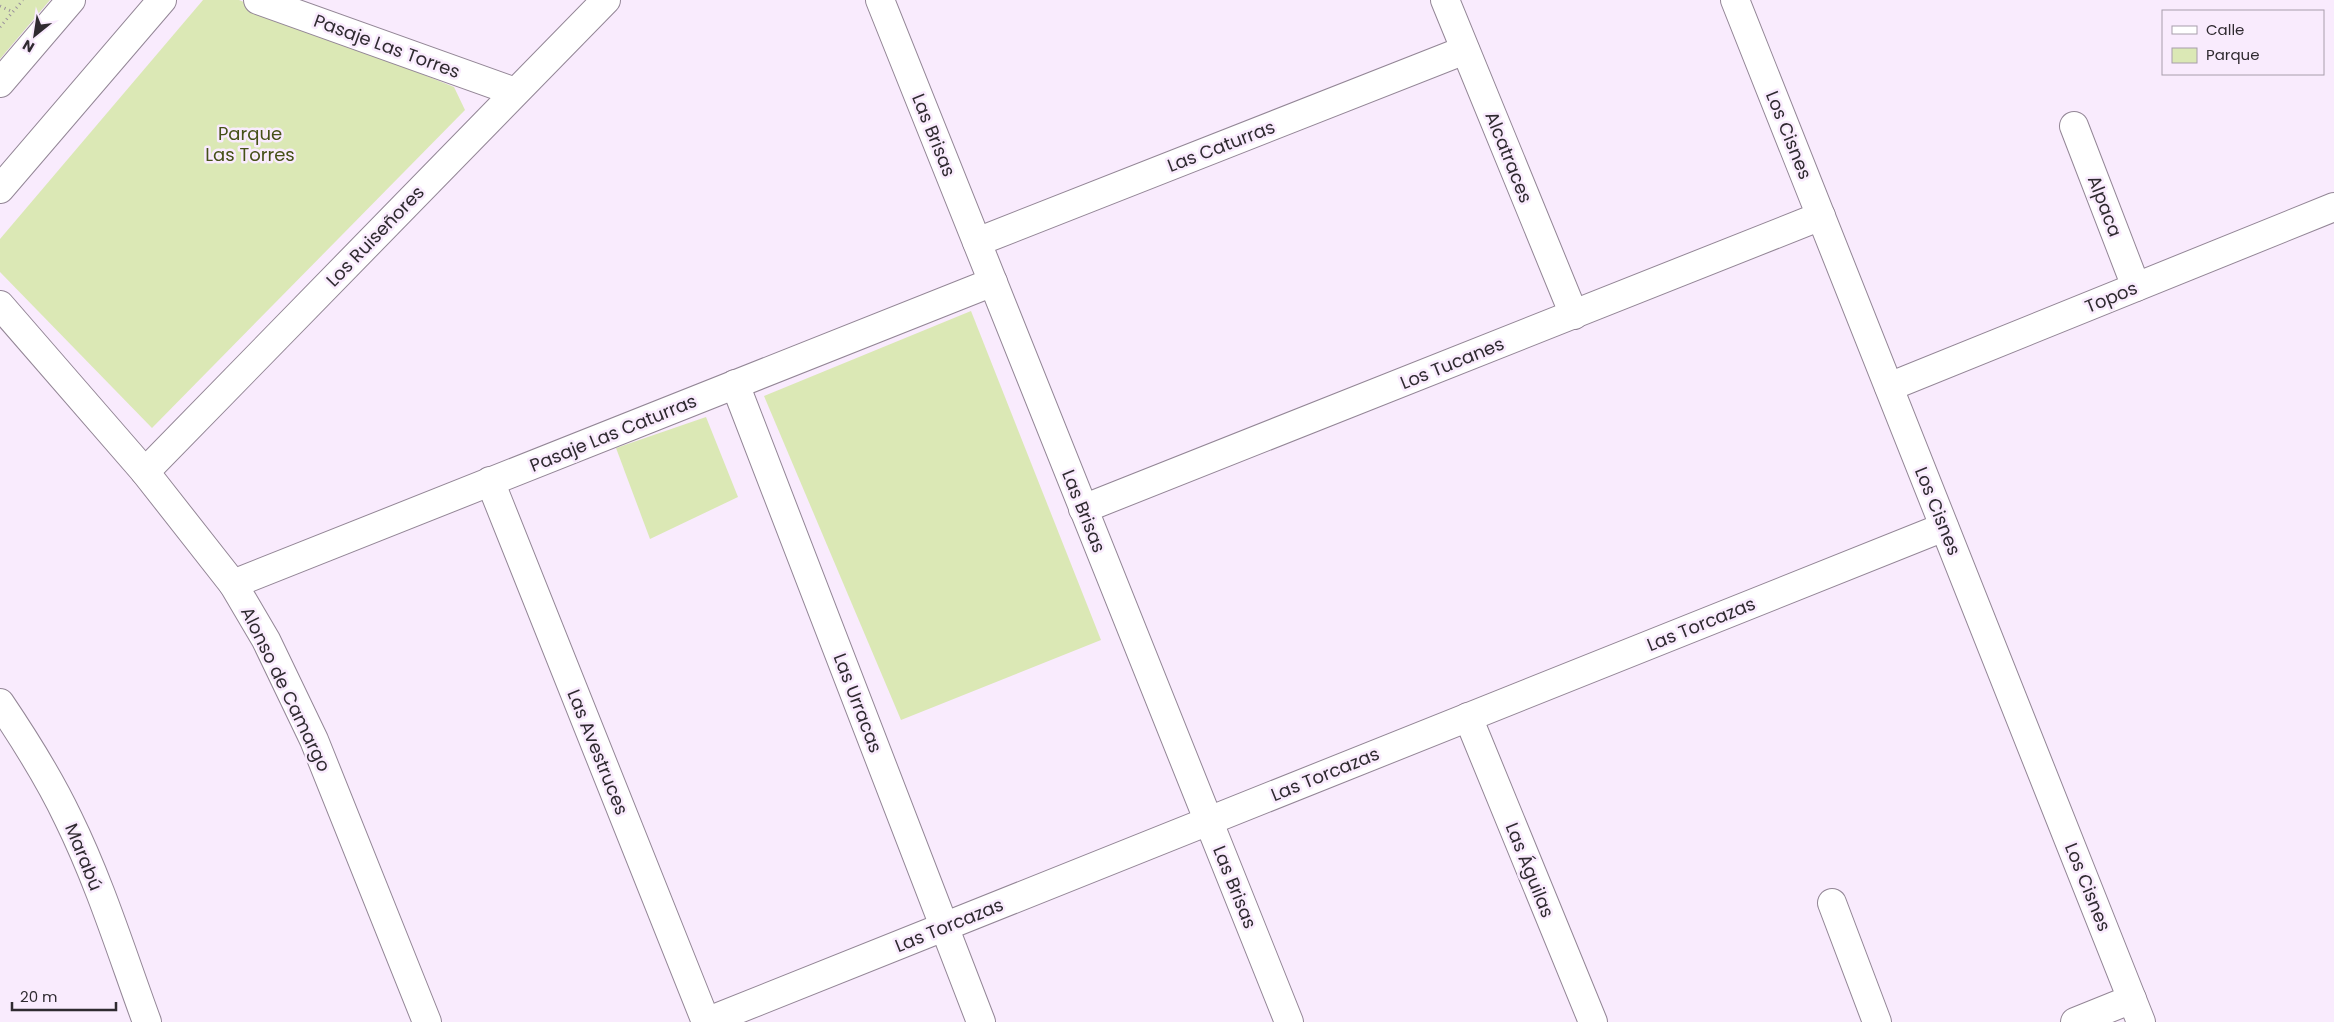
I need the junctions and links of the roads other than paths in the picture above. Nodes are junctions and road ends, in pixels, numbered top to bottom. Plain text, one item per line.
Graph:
1 (71, 0) edge
2 (162, 0) edge
3 (258, 0) edge
4 (606, 0) edge
5 (880, 0) edge
6 (1445, 0) edge
7 (1735, 0) edge
8 (1465, 50) junction
9 (0, 83) edge
10 (515, 92) junction
11 (2074, 126) dead end
12 (0, 189) edge
13 (2334, 207) edge
14 (1821, 216) junction
15 (977, 242) junction
16 (993, 282) junction
17 (2136, 287) junction
18 (0, 305) edge
19 (1574, 314) junction
20 (735, 384) junction
21 (1889, 387) junction
22 (145, 472) junction
23 (490, 481) junction
24 (1084, 509) junction
25 (1944, 527) junction
26 (233, 584) junction
27 (0, 703) edge
28 (1468, 717) junction
29 (1208, 821) junction
30 (1832, 903) dead end
31 (944, 927) junction
32 (2137, 1011) edge
33 (146, 1022) edge
34 (427, 1022) edge
35 (706, 1022) edge
36 (981, 1022) edge
37 (1289, 1022) edge
38 (1593, 1022) edge
39 (1877, 1022) edge
40 (2075, 1022) edge

1 - 9 main road
2 - 12 main road
3 - 10 main road, Pasaje Las Torres
4 - 10 main road, Los Ruiseñores
5 - 15 main road, Las Brisas
6 - 8 main road, Alcatraces
7 - 14 main road, Los Cisnes
8 - 15 main road, Las Caturras
8 - 19 main road, Alcatraces
10 - 22 main road, Los Ruiseñores
11 - 17 main road, Alpaca
13 - 17 main road, Topos
14 - 19 main road, Los Tucanes
14 - 21 main road, Los Cisnes
15 - 16 main road, Las Brisas
16 - 20 main road, Pasaje Las Caturras
16 - 24 main road, Las Brisas
17 - 21 main road, Topos
18 - 22 main road, Alonso de Camargo
19 - 24 main road, Los Tucanes
20 - 23 main road, Pasaje Las Caturras
20 - 31 main road, Las Urracas
21 - 25 main road, Los Cisnes
22 - 26 main road, Alonso de Camargo
23 - 26 main road, Pasaje Las Caturras
23 - 35 main road, Las Avestruces
24 - 29 main road, Las Brisas
25 - 28 main road, Las Torcazas
25 - 32 main road, Los Cisnes
26 - 34 main road, Alonso de Camargo
27 - 33 main road, Marabú
28 - 29 main road, Las Torcazas
28 - 38 main road, Las Águilas
29 - 31 main road, Las Torcazas
29 - 37 main road, Las Brisas
30 - 39 main road
31 - 35 main road, Las Torcazas
31 - 36 main road, Las Urracas
32 - 40 main road

